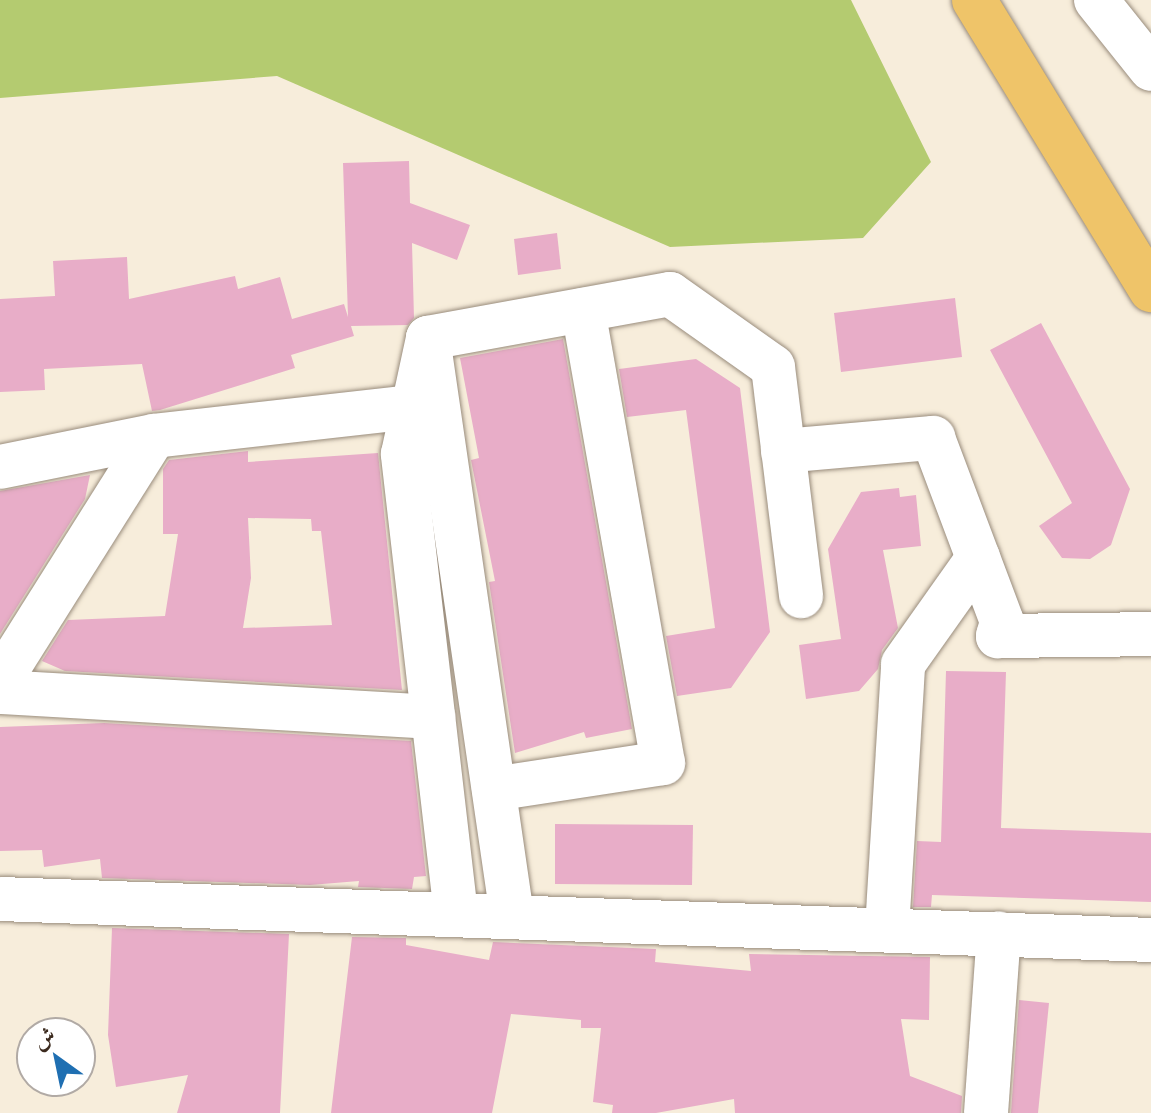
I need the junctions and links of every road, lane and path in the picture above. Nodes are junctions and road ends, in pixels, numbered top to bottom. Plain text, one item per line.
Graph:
1 (974, 0) edge
2 (1099, 1) edge
3 (1151, 69) edge
4 (1151, 290) edge
5 (583, 310) junction
6 (428, 338) junction
7 (413, 407) junction
8 (154, 436) junction
9 (783, 451) junction
10 (0, 467) edge
11 (978, 558) junction
12 (801, 596) dead end
13 (1151, 634) edge
14 (0, 681) edge
15 (0, 692) edge
16 (433, 717) junction
17 (494, 789) junction
18 (0, 899) edge
19 (456, 914) junction
20 (512, 916) junction
21 (887, 929) junction
22 (999, 933) junction
23 (1151, 940) edge
24 (986, 1113) edge

1 - 4 main road
2 - 3 street
5 - 6 street
5 - 9 street
5 - 17 street
6 - 7 street
6 - 17 street
7 - 8 street
7 - 16 street
8 - 10 street
8 - 14 street
9 - 11 street
9 - 12 street
11 - 13 street
11 - 21 street
15 - 16 street
16 - 19 street
17 - 20 street
18 - 19 street
19 - 20 street
20 - 21 street
21 - 22 street
22 - 23 street
22 - 24 street

